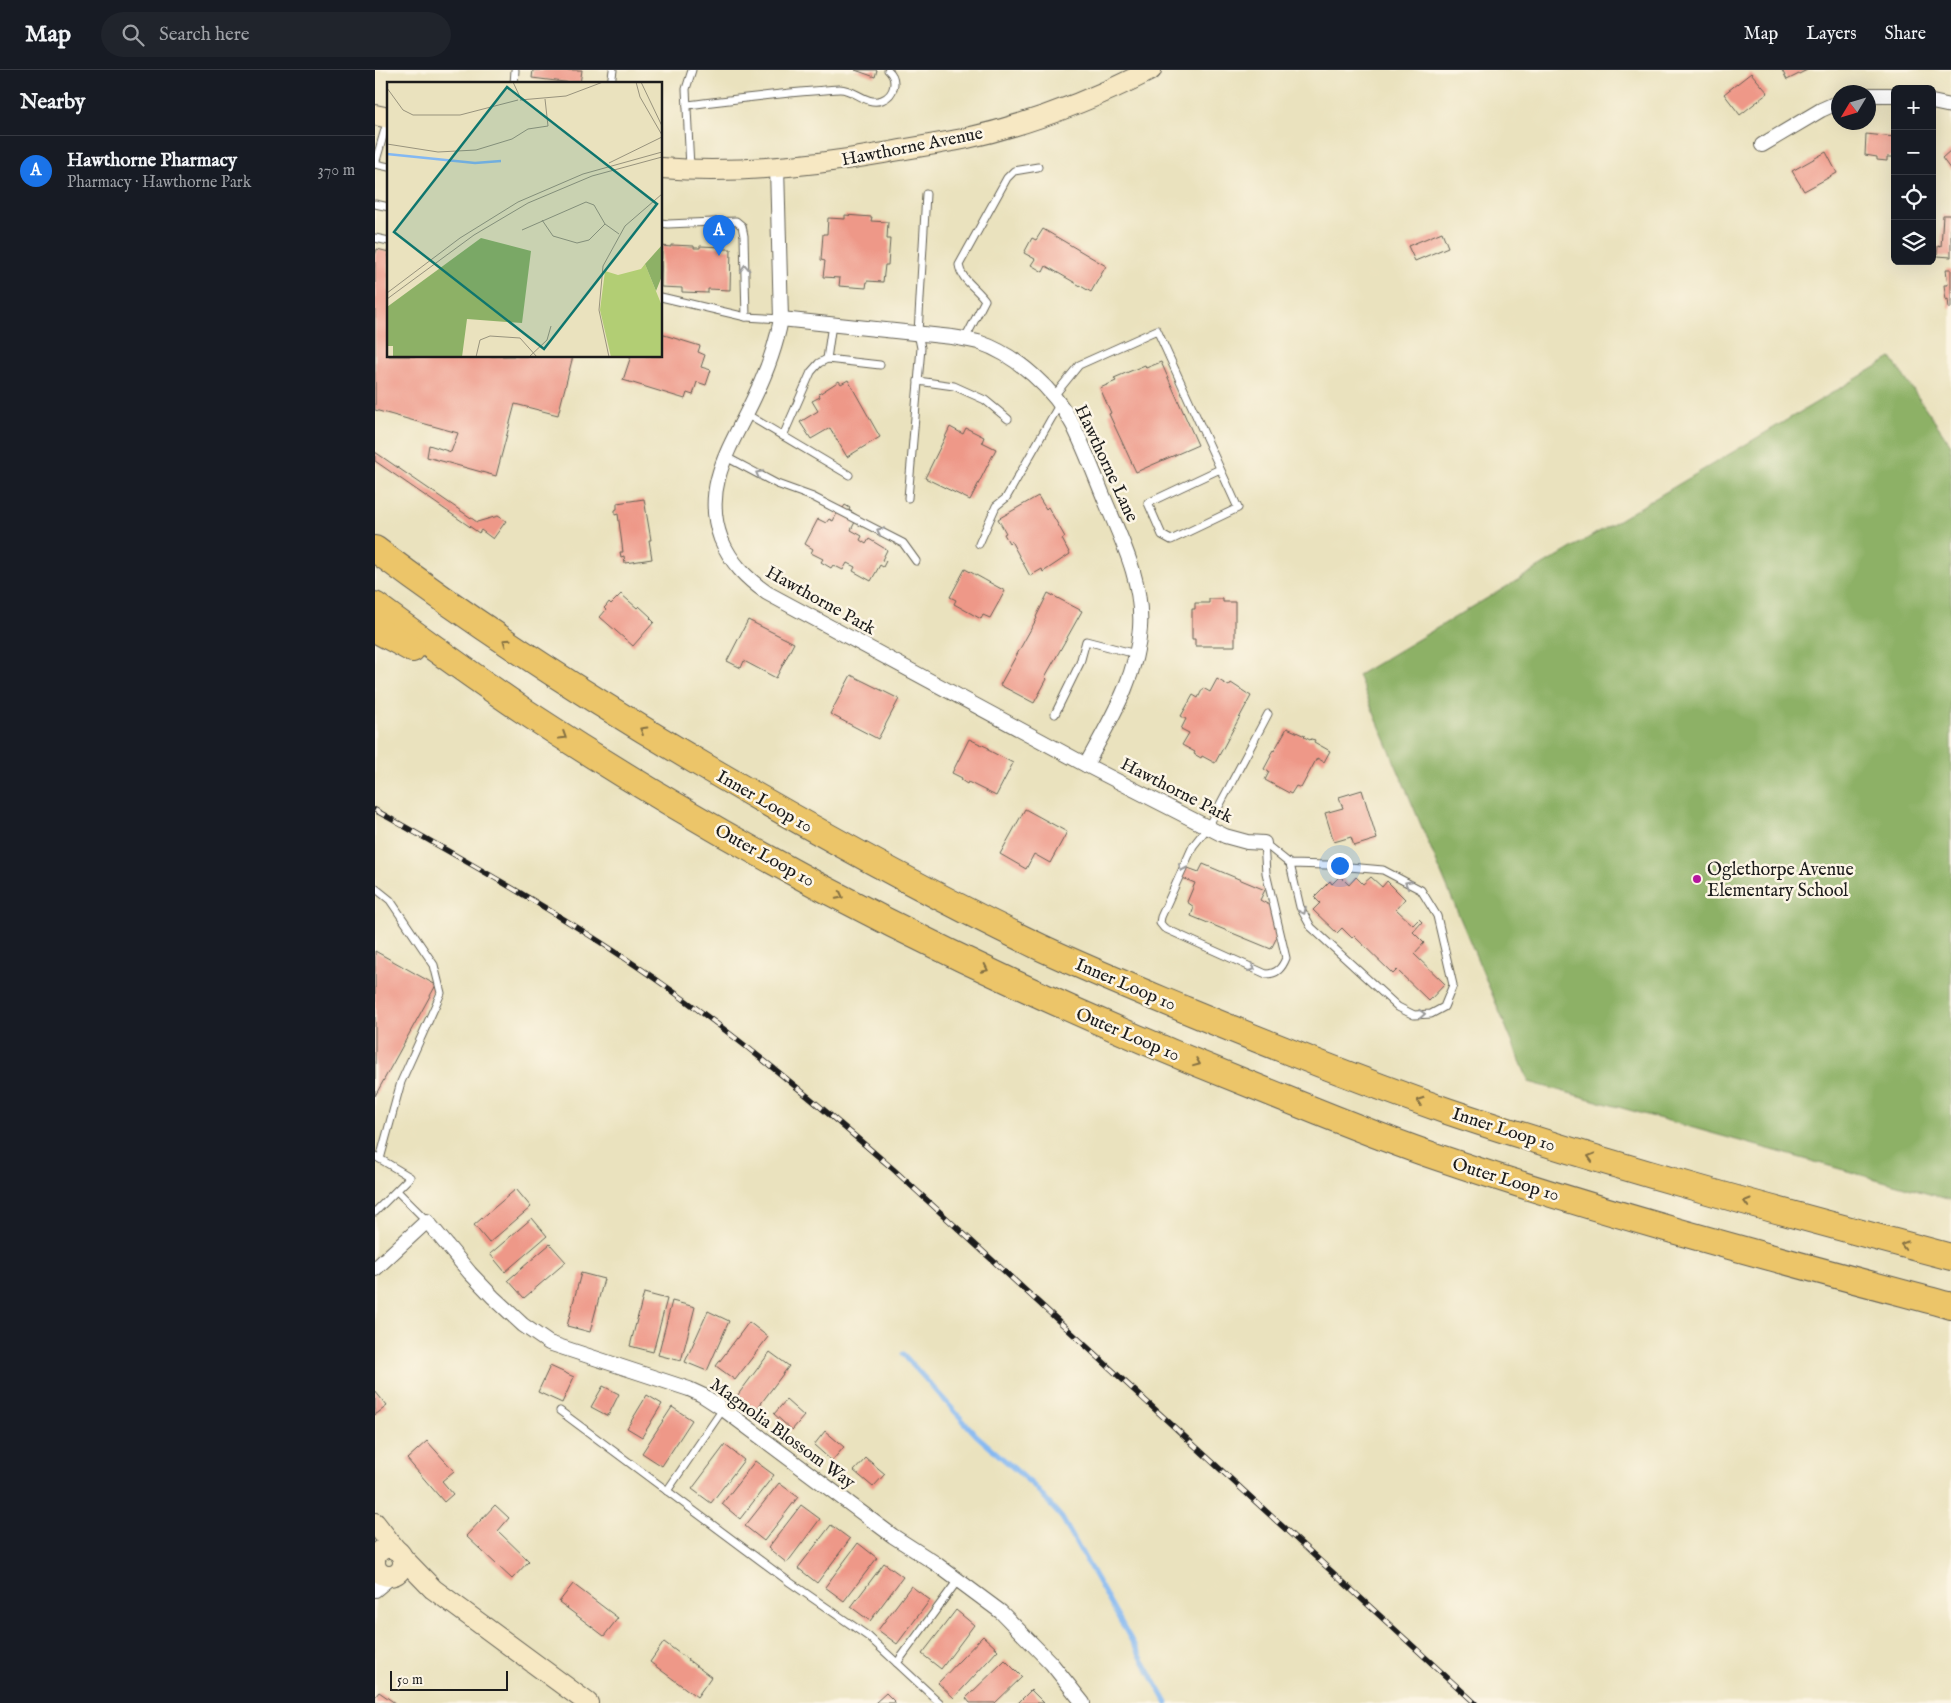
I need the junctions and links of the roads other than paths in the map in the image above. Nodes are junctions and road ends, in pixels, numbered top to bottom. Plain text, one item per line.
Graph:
1 (692, 70) edge
2 (888, 70) edge
3 (1151, 70) edge
4 (1876, 95) edge
5 (1891, 95) edge
6 (1936, 103) edge
7 (687, 105) junction
8 (1831, 106) edge
9 (1951, 106) edge
10 (384, 117) edge
11 (1762, 145) dead end
12 (375, 164) edge
13 (1039, 167) dead end
14 (663, 168) edge
15 (777, 168) junction
16 (690, 170) junction
17 (926, 194) dead end
18 (663, 223) edge
19 (663, 297) edge
20 (747, 317) junction
21 (781, 319) junction
22 (832, 324) junction
23 (918, 333) junction
24 (965, 339) junction
25 (827, 359) junction
26 (879, 364) dead end
27 (918, 381) junction
28 (1056, 401) junction
29 (746, 414) junction
30 (1009, 419) dead end
31 (783, 436) junction
32 (725, 457) junction
33 (1220, 469) junction
34 (849, 475) dead end
35 (908, 498) dead end
36 (979, 544) dead end
37 (375, 549) edge
38 (916, 561) dead end
39 (375, 605) edge
40 (375, 629) edge
41 (1136, 654) junction
42 (522, 709) junction
43 (1055, 714) dead end
44 (1268, 714) dead end
45 (1087, 765) junction
46 (1208, 827) junction
47 (1264, 843) junction
48 (1290, 864) junction
49 (375, 888) edge
50 (378, 1158) edge
51 (397, 1191) junction
52 (375, 1212) edge
53 (427, 1220) junction
54 (1951, 1257) edge
55 (375, 1269) edge
56 (1951, 1306) edge
57 (723, 1410) junction
58 (560, 1411) dead end
59 (667, 1491) junction
60 (375, 1523) edge
61 (375, 1560) edge
62 (397, 1564) junction
63 (375, 1565) edge
64 (959, 1580) junction
65 (375, 1590) edge
66 (897, 1663) junction
67 (588, 1703) edge
68 (941, 1703) edge
69 (1083, 1703) edge

1 - 7 lane
2 - 7 lane
3 - 15 main road, Hawthorne Avenue
4 - 5 street
6 - 9 street
7 - 16 lane
8 - 11 street
10 - 12 lane
13 - 24 lane
14 - 16 main road, Hawthorne Avenue
15 - 16 main road, Hawthorne Avenue
15 - 21 street, Hawthorne Park
17 - 23 lane
20 -> 18 lane
19 - 20 lane
20 - 21 lane
21 - 22 street, Hawthorne Lane
21 - 29 street, Hawthorne Park
22 - 23 street, Hawthorne Lane
22 - 25 lane
23 - 24 street, Hawthorne Lane
23 - 27 lane
24 - 28 street, Hawthorne Lane
25 - 26 lane
25 - 31 lane
27 - 30 lane
27 - 35 lane
28 - 33 lane
28 - 36 lane
28 - 41 street, Hawthorne Lane
29 - 31 lane
29 - 32 street, Hawthorne Park
31 - 34 lane
38 -> 32 lane
32 - 45 street, Hawthorne Park
33 - 33 lane
54 -> 37 highway, Inner Loop 10
39 - 42 highway, Outer Loop 10
40 - 42 highway
41 - 43 lane
41 - 45 street, Hawthorne Lane
42 -> 56 highway, Outer Loop 10
44 - 46 lane
45 - 46 street, Hawthorne Park
46 - 47 street, Hawthorne Park
46 -> 47 lane
47 - 48 lane
48 -> 48 lane
49 - 50 lane
50 - 51 lane
51 - 52 lane
51 - 53 lane
53 - 55 street
53 - 57 street, Magnolia Blossom Way
57 - 59 lane
57 - 64 street, Magnolia Blossom Way
58 - 59 lane
59 - 66 lane
60 - 62 main road
61 - 62 main road
61 - 63 main road
62 - 63 main road
62 - 65 street
62 - 67 main road
64 - 66 lane
64 - 69 street, Magnolia Blossom Way
66 - 68 lane

